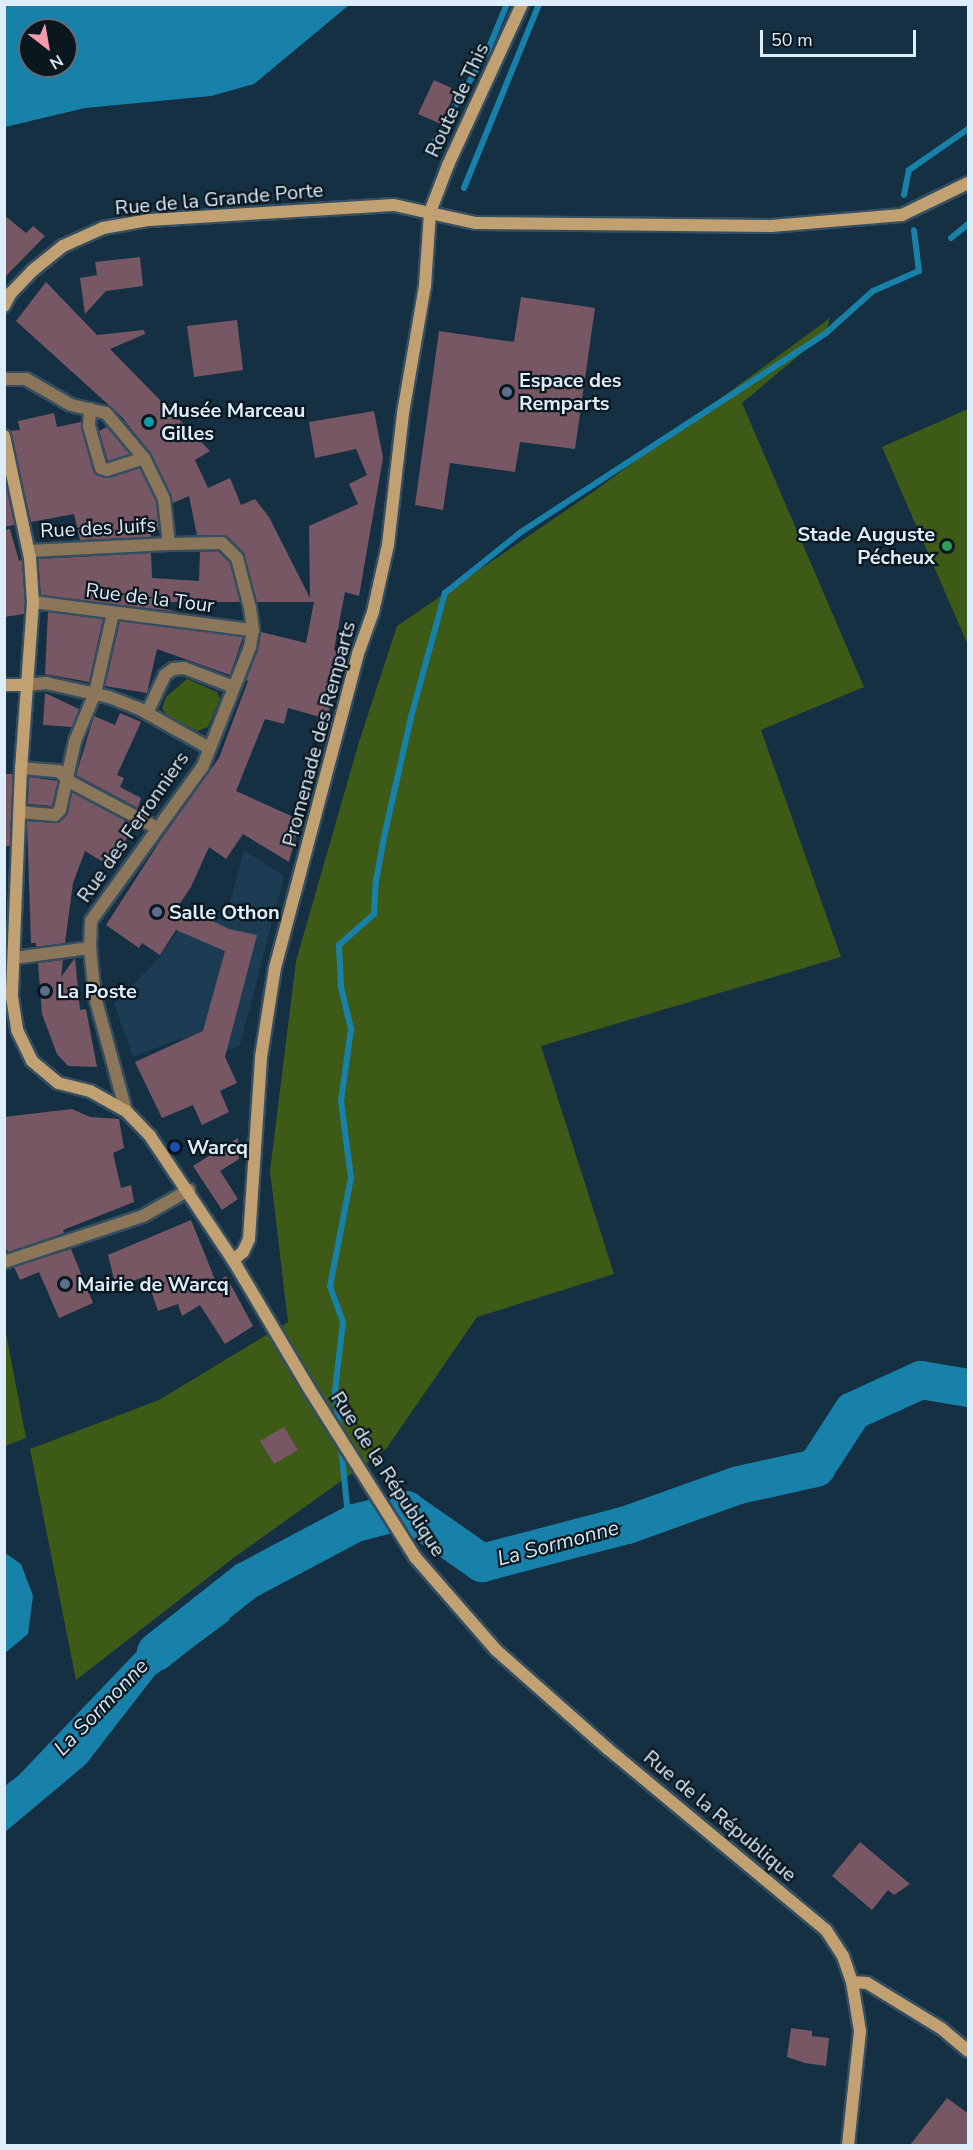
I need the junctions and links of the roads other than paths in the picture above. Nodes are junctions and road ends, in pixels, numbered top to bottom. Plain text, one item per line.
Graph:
1 (522, 4) edge
2 (969, 183) edge
3 (430, 212) junction
4 (4, 306) edge
5 (4, 379) edge
6 (90, 409) junction
7 (4, 436) edge
8 (144, 458) junction
9 (169, 544) junction
10 (29, 551) junction
11 (33, 602) junction
12 (113, 613) junction
13 (252, 635) junction
14 (4, 685) edge
15 (27, 685) junction
16 (234, 687) junction
17 (95, 693) junction
18 (147, 713) junction
19 (209, 748) junction
20 (21, 768) junction
21 (65, 777) junction
22 (19, 812) junction
23 (157, 828) junction
24 (90, 948) junction
25 (14, 958) junction
26 (126, 1111) junction
27 (189, 1190) junction
28 (233, 1260) junction
29 (4, 1262) edge
30 (852, 1982) junction
31 (969, 2051) edge
32 (848, 2145) edge

1 - 3 main road, Route de This
2 - 3 main road, Rue de la Grande Porte
3 - 4 main road, Rue de la Grande Porte
3 - 28 main road, Promenade des Remparts
5 - 6 street
6 - 8 street
6 - 8 street
7 - 10 main road
8 - 9 street
9 - 10 street, Rue des Juifs
9 - 13 street, Rue des Juifs
10 - 11 main road
11 - 12 street, Rue de la Tour
11 - 15 main road
12 - 13 street, Rue de la Tour
12 - 17 street
13 - 16 street, Rue des Ferronniers
14 - 15 main road
15 - 17 street
15 - 20 main road
16 - 18 street
16 - 19 street, Rue des Ferronniers
17 - 18 street
17 - 21 street
18 - 19 street
19 - 23 street, Rue des Ferronniers
20 - 21 street
20 - 22 main road
21 - 22 street
21 - 23 street
22 - 25 main road
23 - 24 street, Rue des Ferronniers
24 - 25 street
24 - 26 street, Rue des Ferronniers
25 - 26 main road, Rue de la République
26 - 27 main road, Rue de la République
27 - 28 main road, Rue de la République
27 - 29 street
28 - 30 main road, Rue de la République
30 - 31 main road
30 - 32 main road, Rue de la République

